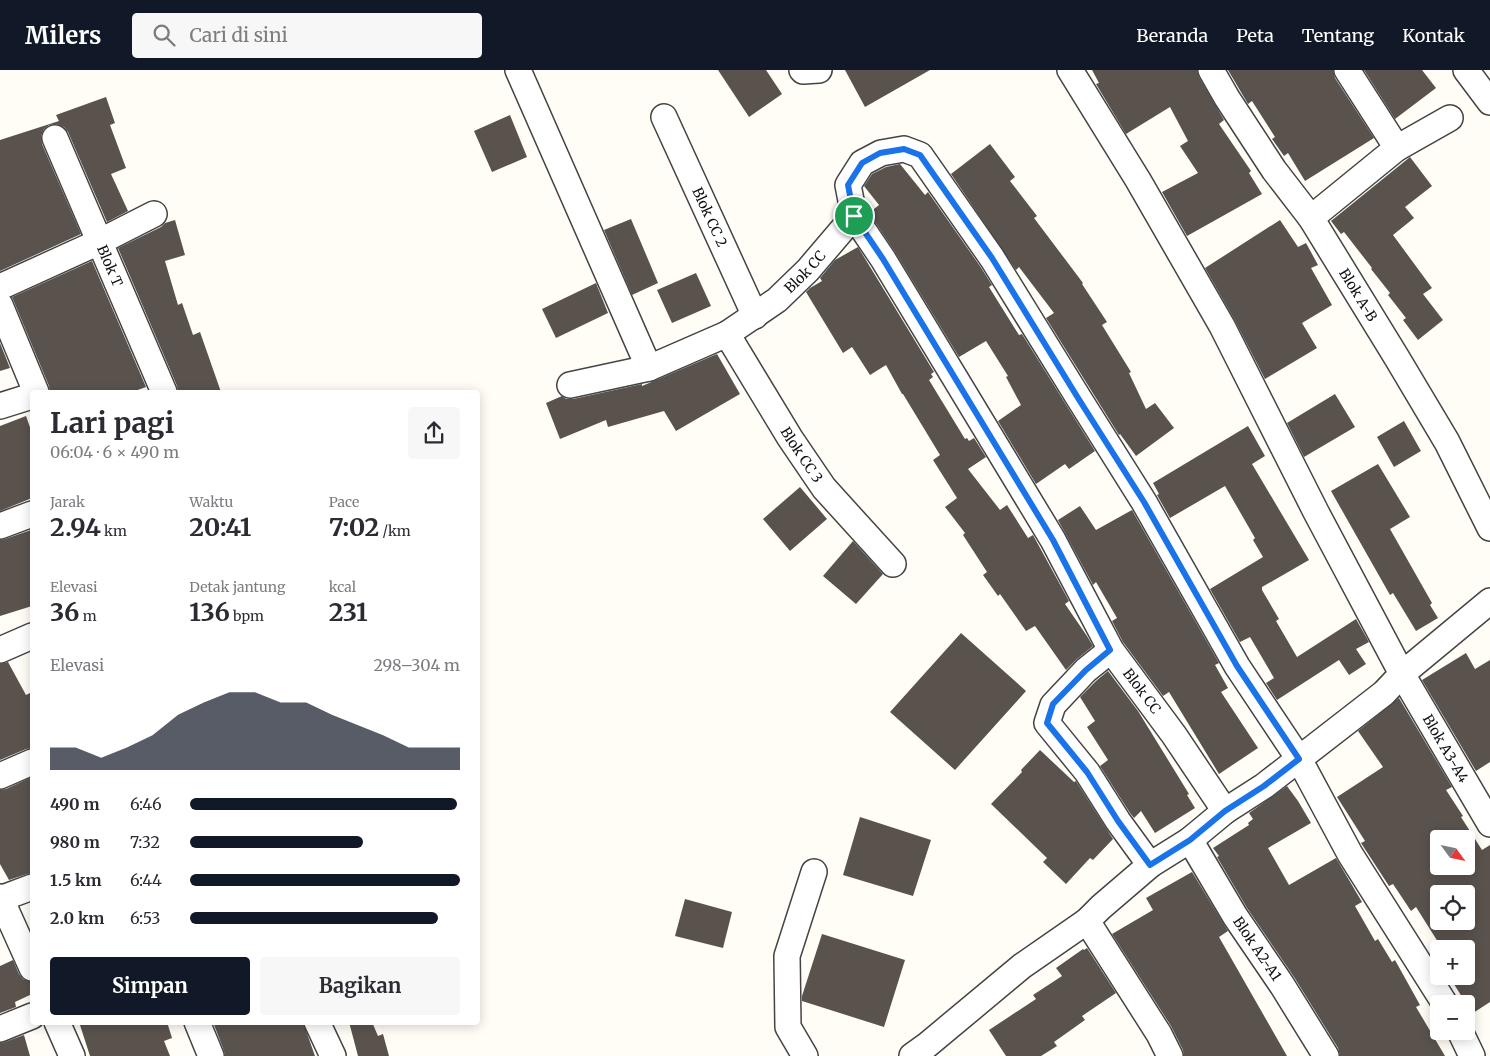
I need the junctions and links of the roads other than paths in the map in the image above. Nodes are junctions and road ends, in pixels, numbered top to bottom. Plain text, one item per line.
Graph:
1 (518, 70) edge
2 (802, 70) edge
3 (819, 70) edge
4 (1070, 70) edge
5 (1211, 70) edge
6 (1347, 70) edge
7 (1466, 70) edge
8 (1490, 102) edge
9 (664, 117) dead end
10 (1450, 118) dead end
11 (55, 138) dead end
12 (1397, 148) junction
13 (154, 214) dead end
14 (854, 216) junction
15 (1310, 218) junction
16 (98, 242) junction
17 (0, 287) edge
18 (0, 305) edge
19 (755, 316) junction
20 (727, 334) junction
21 (649, 368) junction
22 (570, 385) dead end
23 (35, 390) edge
24 (163, 390) edge
25 (30, 397) edge
26 (0, 406) edge
27 (30, 515) edge
28 (0, 526) edge
29 (1490, 528) edge
30 (893, 564) dead end
31 (1490, 600) edge
32 (30, 637) edge
33 (0, 650) edge
34 (1110, 650) junction
35 (1402, 674) junction
36 (1299, 759) junction
37 (30, 763) edge
38 (0, 776) edge
39 (1225, 811) junction
40 (1490, 824) edge
41 (1190, 840) junction
42 (1150, 865) junction
43 (814, 872) dead end
44 (30, 888) edge
45 (0, 898) edge
46 (1087, 921) junction
47 (30, 964) edge
48 (1439, 995) edge
49 (30, 1017) edge
50 (58, 1025) edge
51 (197, 1025) edge
52 (318, 1025) edge
53 (0, 1029) edge
54 (1464, 1040) edge
55 (72, 1056) edge
56 (211, 1056) edge
57 (333, 1056) edge
58 (805, 1056) edge
59 (912, 1056) edge
60 (1170, 1056) edge
61 (1326, 1056) edge
62 (1472, 1056) edge

1 - 21 street
2 - 3 street
4 - 35 street, Blok A3-A4
5 - 15 street, Blok A-B
6 - 12 street
7 - 8 street
9 - 19 street, Blok CC 2
10 - 12 street
11 - 16 street, Blok T
12 - 15 street
13 - 16 street
14 - 19 street, Blok CC
14 - 34 street, Blok CC
14 - 36 street
15 - 29 street, Blok A-B
16 - 17 street
16 - 24 street, Blok T
18 - 23 street
19 - 20 street, Blok CC
20 - 21 street, Blok CC
20 - 30 street, Blok CC 3
21 - 22 street, Blok CC
25 - 26 street
27 - 28 street
31 - 35 street
32 - 33 street
34 - 39 street, Blok CC
34 - 42 street
35 - 36 street
35 - 40 street, Blok A3-A4
36 - 39 street
36 - 48 street
37 - 38 street
39 - 41 street
41 - 42 street
41 - 61 street, Blok A2-A1
42 - 46 street
43 - 58 street
44 - 45 street
45 - 47 street
46 - 59 street
46 - 60 street
49 - 53 street
50 - 55 street
51 - 56 street
52 - 57 street
54 - 62 street

